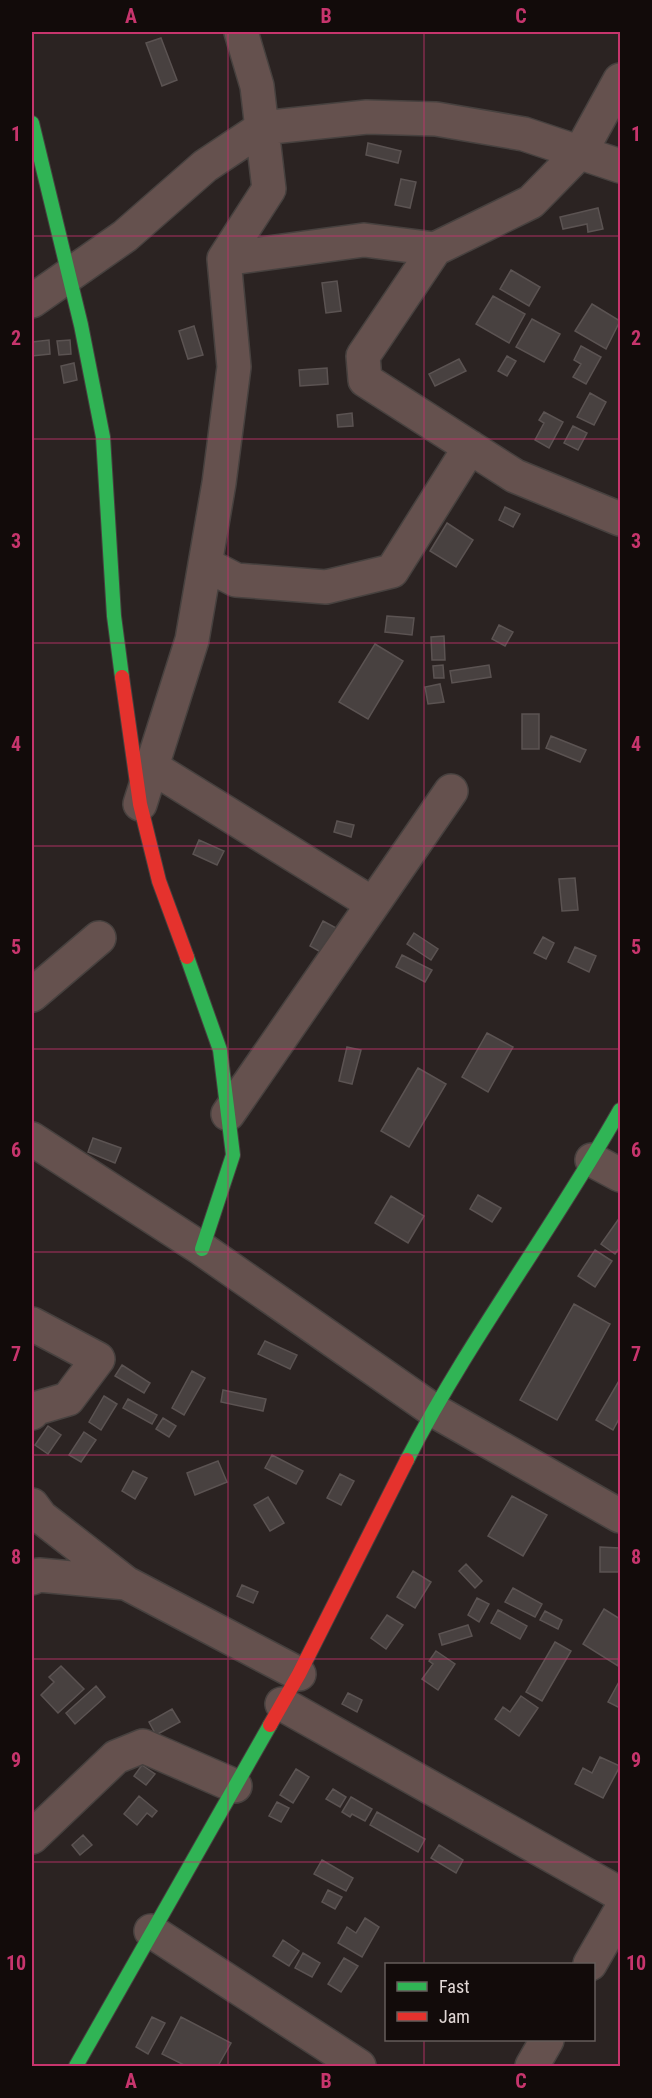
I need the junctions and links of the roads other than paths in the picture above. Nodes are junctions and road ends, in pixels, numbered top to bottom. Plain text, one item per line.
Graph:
1 (241, 32) edge
2 (621, 80) edge
3 (32, 123) edge
4 (262, 128) junction
5 (581, 152) junction
6 (621, 166) edge
7 (435, 249) junction
8 (224, 259) junction
9 (68, 273) junction
10 (32, 301) edge
11 (470, 447) junction
12 (621, 519) edge
13 (205, 564) junction
14 (152, 767) junction
15 (451, 791) dead end
16 (140, 804) junction
17 (373, 904) junction
18 (99, 938) dead end
19 (32, 995) edge
20 (621, 1110) edge
21 (228, 1114) junction
22 (32, 1139) edge
23 (592, 1160) junction
24 (621, 1175) edge
25 (202, 1249) junction
26 (32, 1324) edge
27 (434, 1410) junction
28 (32, 1413) edge
29 (32, 1505) edge
30 (621, 1516) edge
31 (32, 1578) edge
32 (126, 1583) junction
33 (299, 1674) junction
34 (282, 1704) junction
35 (235, 1786) junction
36 (32, 1837) edge
37 (621, 1894) edge
38 (621, 1912) edge
39 (151, 1931) junction
40 (591, 1963) edge
41 (546, 2041) edge
42 (76, 2067) edge
43 (359, 2067) edge
44 (532, 2067) edge

1 - 4 street
2 - 5 street
3 - 9 street
4 - 5 street
4 - 8 street
4 - 9 street
5 - 6 street
5 - 7 street
7 - 8 street
7 - 11 street
8 - 13 street
9 - 10 street
9 - 16 street
11 - 12 street
11 - 13 street
13 - 14 street
14 - 16 street
14 - 17 street
15 - 17 street
16 - 21 street
17 - 21 street
18 - 19 street
20 - 23 street
21 - 25 street
22 - 25 street
23 - 24 street
23 - 27 street
25 - 27 street
26 - 28 street
27 - 30 street
27 - 33 street
29 - 32 street
31 - 32 street
32 - 33 street
33 - 34 street
34 - 35 street
34 - 37 street
35 - 36 street
35 - 39 street
38 - 40 street
39 - 42 street
39 - 43 street
41 - 44 street

